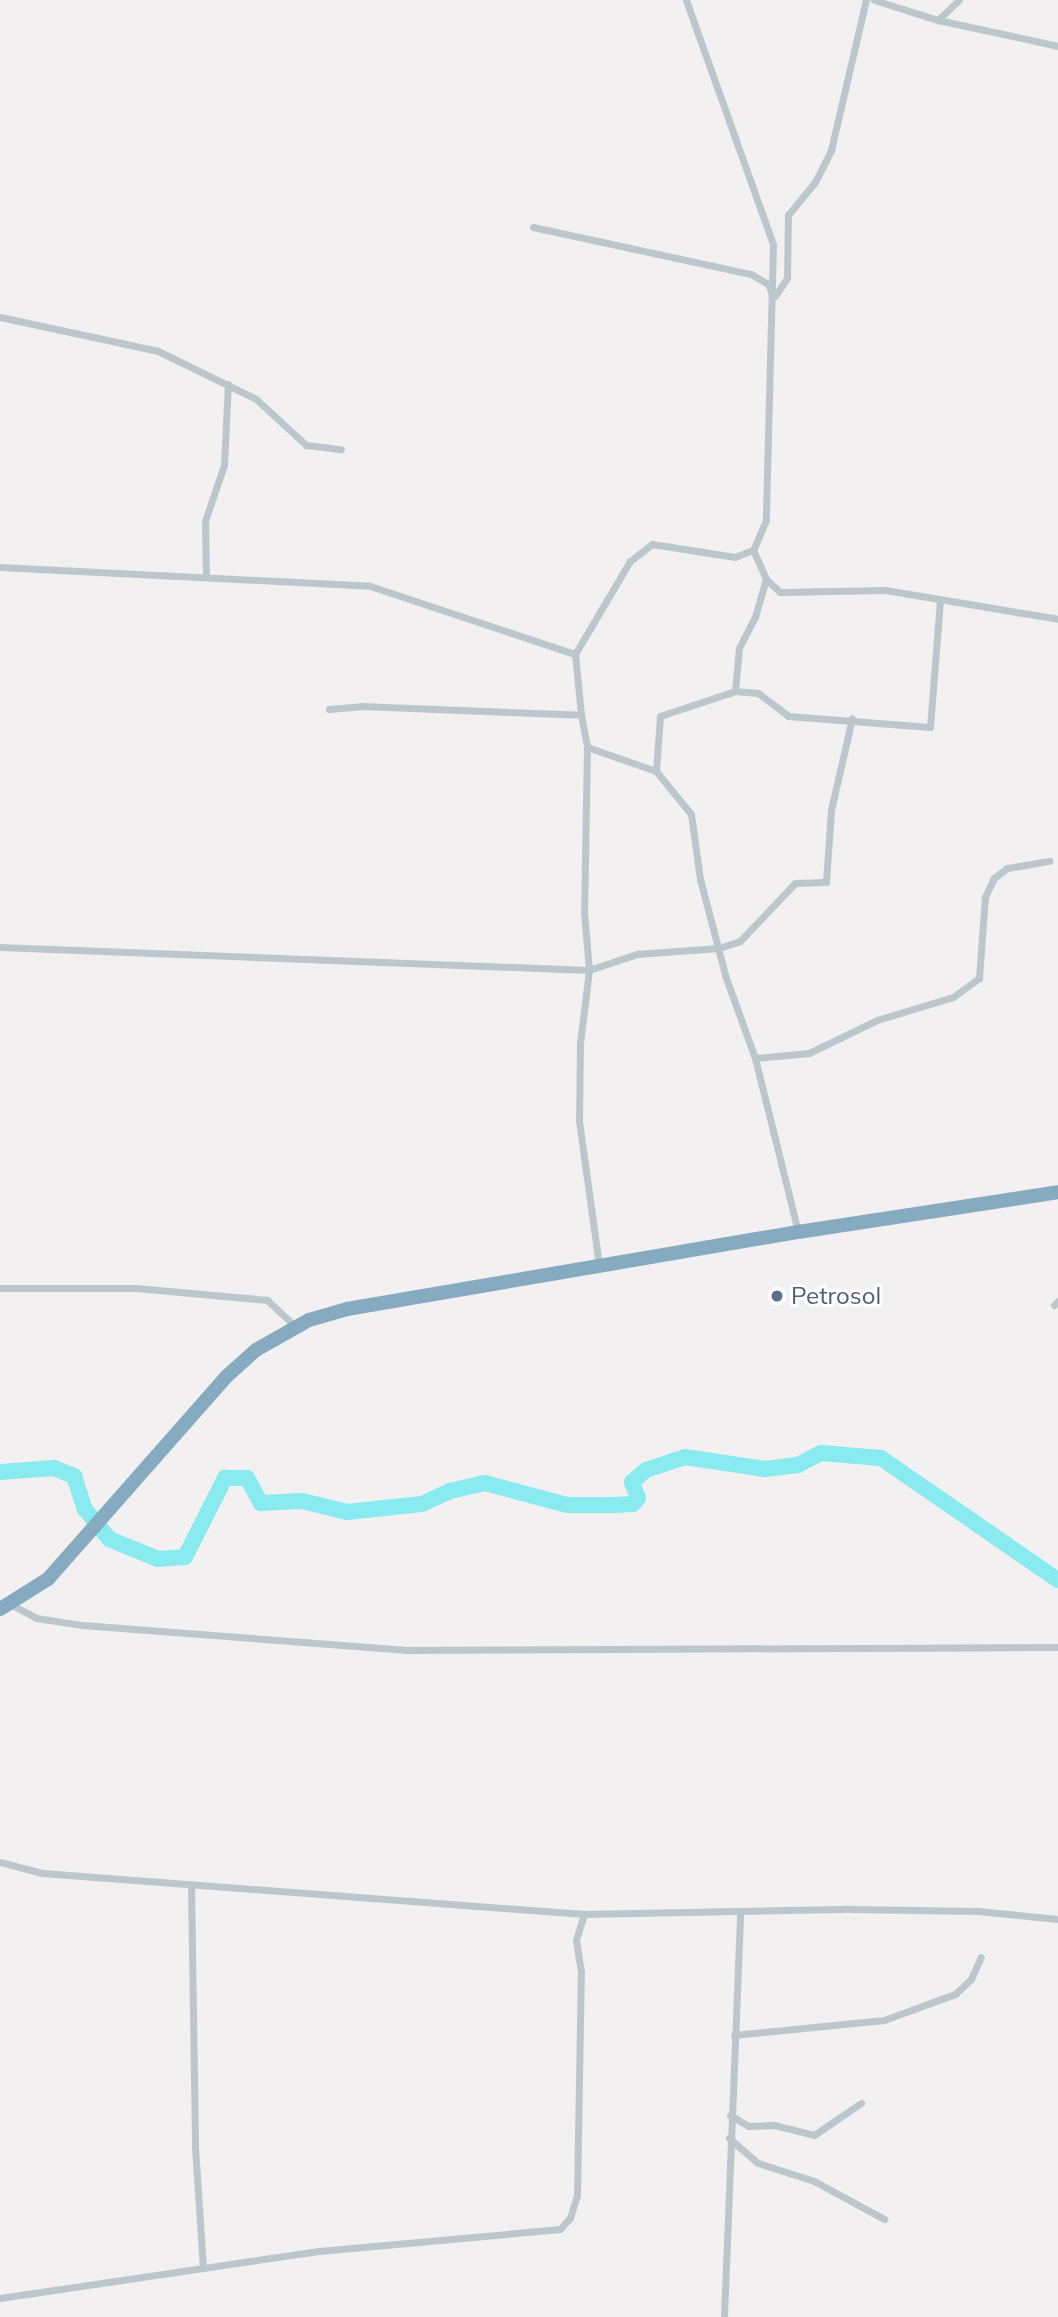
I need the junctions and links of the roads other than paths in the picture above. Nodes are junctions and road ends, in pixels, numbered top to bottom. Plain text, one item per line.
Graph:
1 (686, 0) edge
2 (866, 0) edge
3 (874, 0) edge
4 (959, 0) edge
5 (886, 2) edge
6 (938, 20) junction
7 (1058, 46) edge
8 (533, 227) dead end
9 (774, 301) junction
10 (0, 317) edge
11 (228, 384) junction
12 (341, 449) dead end
13 (753, 551) junction
14 (0, 566) edge
15 (206, 577) junction
16 (766, 579) junction
17 (940, 601) junction
18 (1058, 620) edge
19 (575, 654) junction
20 (735, 691) junction
21 (329, 709) dead end
22 (580, 716) junction
23 (852, 718) junction
24 (587, 747) junction
25 (656, 771) junction
26 (1049, 861) dead end
27 (0, 947) edge
28 (719, 948) junction
29 (589, 970) junction
30 (755, 1058) junction
31 (1057, 1192) edge
32 (798, 1232) junction
33 (599, 1267) junction
34 (0, 1287) edge
35 (296, 1327) junction
36 (6, 1607) edge
37 (1058, 1647) edge
38 (0, 1861) edge
39 (191, 1885) junction
40 (740, 1913) junction
41 (584, 1914) junction
42 (1058, 1919) edge
43 (981, 1957) dead end
44 (734, 2035) junction
45 (860, 2103) dead end
46 (730, 2115) junction
47 (729, 2138) junction
48 (884, 2219) dead end
49 (203, 2266) junction
50 (0, 2298) edge
51 (724, 2316) edge

1 - 9 street
2 - 9 street
3 - 5 street
4 - 6 street
5 - 6 street
6 - 7 street
8 - 9 street
9 - 13 street
10 - 11 street
11 - 12 street
11 - 15 street
13 - 16 street
13 - 19 street
14 - 15 street
15 - 19 street
16 - 17 street
16 - 20 street
17 - 18 street
17 - 23 street
19 - 22 street
20 - 23 street
20 - 25 street
21 - 22 street
22 - 24 street
23 - 28 street
24 - 25 street
24 - 29 street
25 - 28 street
26 - 30 street
27 - 29 street
28 - 29 street
28 - 30 street
29 - 33 street
30 - 32 street
31 - 32 highway
32 - 33 highway
33 - 35 highway
34 - 35 street
35 - 36 highway
36 - 37 street
38 - 39 street
39 - 41 street
39 - 49 street
40 - 41 street
40 - 42 street
40 - 44 street
41 - 49 street
43 - 44 street
44 - 46 street
45 - 46 street
46 - 47 street
47 - 48 street
47 - 51 street
49 - 50 street

